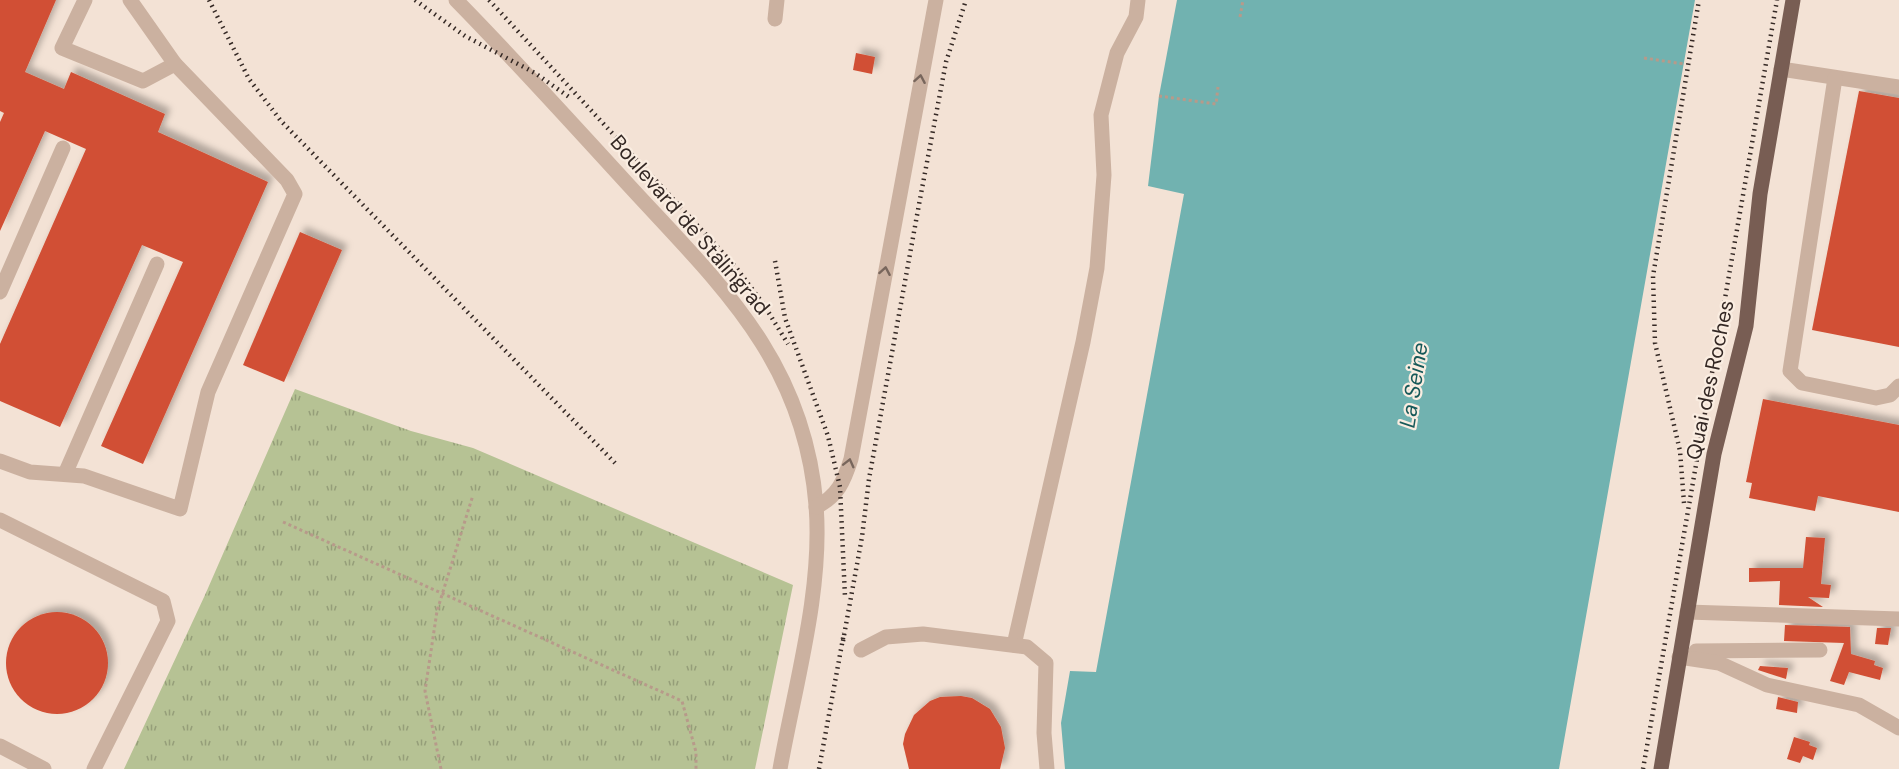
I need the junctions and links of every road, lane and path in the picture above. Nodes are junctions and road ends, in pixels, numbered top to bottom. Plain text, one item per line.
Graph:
1 (85, 0) edge
2 (130, 0) edge
3 (456, 0) edge
4 (777, 0) edge
5 (936, 0) edge
6 (1138, 0) edge
7 (1243, 0) edge
8 (1793, 0) edge
9 (1240, 17) dead end
10 (775, 19) dead end
11 (1644, 58) dead end
12 (175, 64) junction
13 (1684, 64) dead end
14 (1781, 69) junction
15 (1835, 78) junction
16 (1218, 87) dead end
17 (1899, 87) edge
18 (1159, 96) dead end
19 (63, 148) dead end
20 (157, 264) dead end
21 (0, 292) edge
22 (1899, 386) edge
23 (0, 461) edge
24 (65, 474) junction
25 (473, 495) dead end
26 (816, 507) junction
27 (0, 520) edge
28 (283, 522) dead end
29 (443, 592) junction
30 (1687, 612) junction
31 (1899, 619) edge
32 (1014, 645) junction
33 (861, 650) dead end
34 (1820, 650) dead end
35 (1680, 653) junction
36 (1899, 728) edge
37 (0, 746) edge
38 (44, 769) edge
39 (94, 769) edge
40 (441, 769) edge
41 (696, 769) edge
42 (780, 769) edge
43 (1047, 769) edge
44 (1661, 769) edge

1 - 12 street
2 - 12 street
3 - 26 street, Boulevard de Stalingrad
4 - 10 street
26 -> 5 street
6 - 32 street
7 - 9 path
8 - 14 main road, Quai des Roches
11 - 13 path
12 - 24 street
14 - 15 street
14 - 30 main road, Quai des Roches
15 - 17 street
15 - 22 street
16 - 18 path
19 - 21 street
20 - 24 street
23 - 24 street
25 - 29 path
26 - 42 street, Boulevard de Stalingrad
27 - 39 street
28 - 29 path
29 - 40 path
29 - 41 path
30 - 31 street
30 - 35 main road, Quai des Roches
32 - 33 street
32 - 43 street
34 - 35 street
35 - 36 street
35 - 44 main road, Quai des Roches
37 - 38 street

